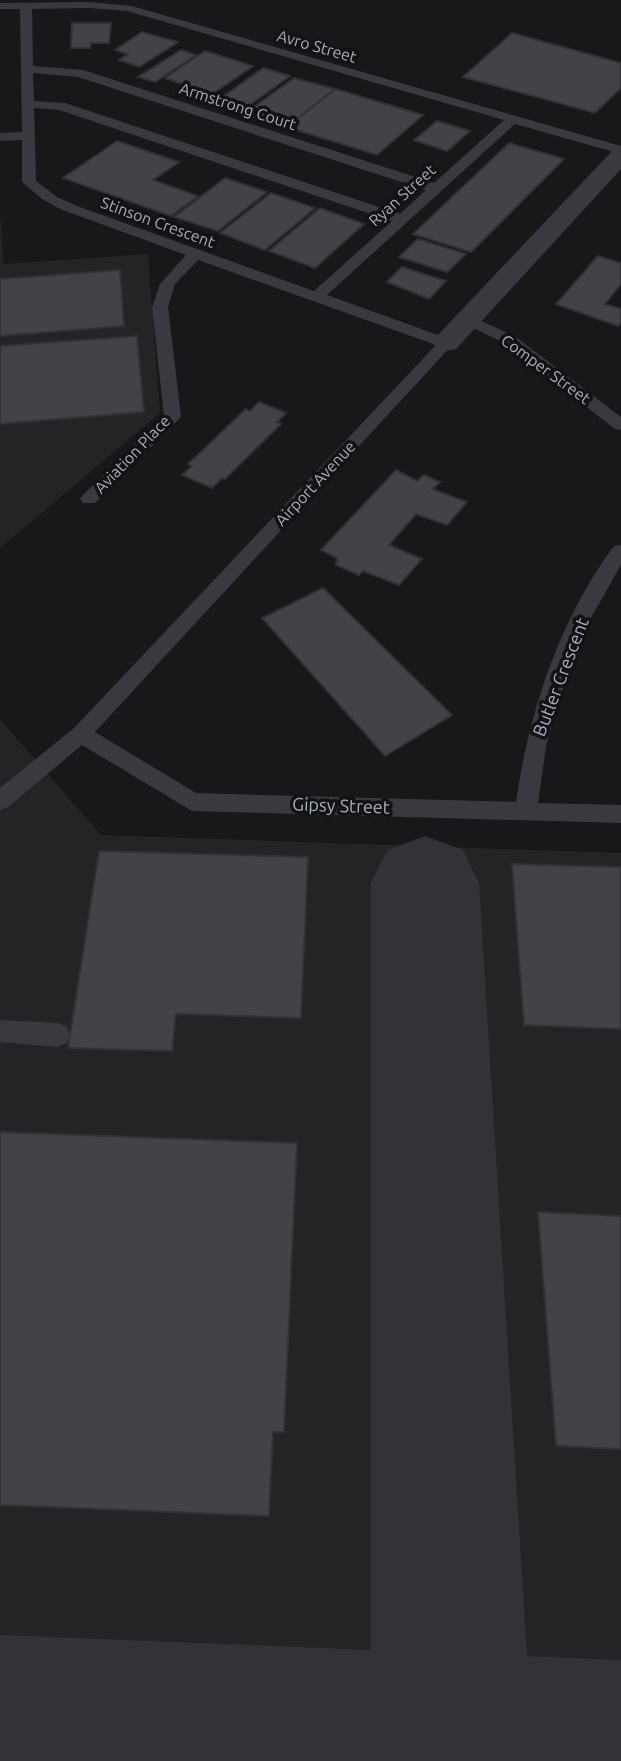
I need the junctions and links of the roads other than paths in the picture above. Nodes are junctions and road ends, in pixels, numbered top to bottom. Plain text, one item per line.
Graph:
1 (94, 3) edge
2 (0, 6) edge
3 (26, 6) junction
4 (27, 69) junction
5 (28, 104) junction
6 (513, 119) junction
7 (28, 136) junction
8 (0, 138) edge
9 (621, 153) edge
10 (435, 188) junction
11 (401, 219) junction
12 (195, 255) junction
13 (315, 298) junction
14 (467, 319) junction
15 (446, 343) junction
16 (621, 425) edge
17 (89, 499) dead end
18 (621, 551) edge
19 (81, 734) junction
20 (0, 801) edge
21 (526, 811) junction
22 (621, 814) edge
23 (0, 1031) edge
24 (58, 1035) dead end

1 - 3 lane, Avro Street
1 - 6 lane, Avro Street
2 - 3 lane, Avro Street
3 - 4 lane, Stinson Crescent
4 - 5 lane, Stinson Crescent
4 - 10 lane, Armstrong Court
5 - 7 lane, Stinson Crescent
5 - 11 lane
6 - 9 lane, Avro Street
6 - 10 lane, Ryan Street
7 - 8 lane
7 - 12 lane, Stinson Crescent
9 - 14 street, Airport Avenue
10 - 11 lane, Ryan Street
11 - 13 lane, Ryan Street
12 - 13 lane, Stinson Crescent
12 - 17 lane, Aviation Place
13 - 15 lane, Stinson Crescent
14 - 15 street, Airport Avenue
14 - 16 lane, Comper Street
15 - 19 lane, Airport Avenue
18 - 21 lane, Butler Crescent
19 - 20 lane, Airport Avenue
19 - 21 lane, Gipsy Street
21 - 22 lane, Gipsy Street
23 - 24 lane

